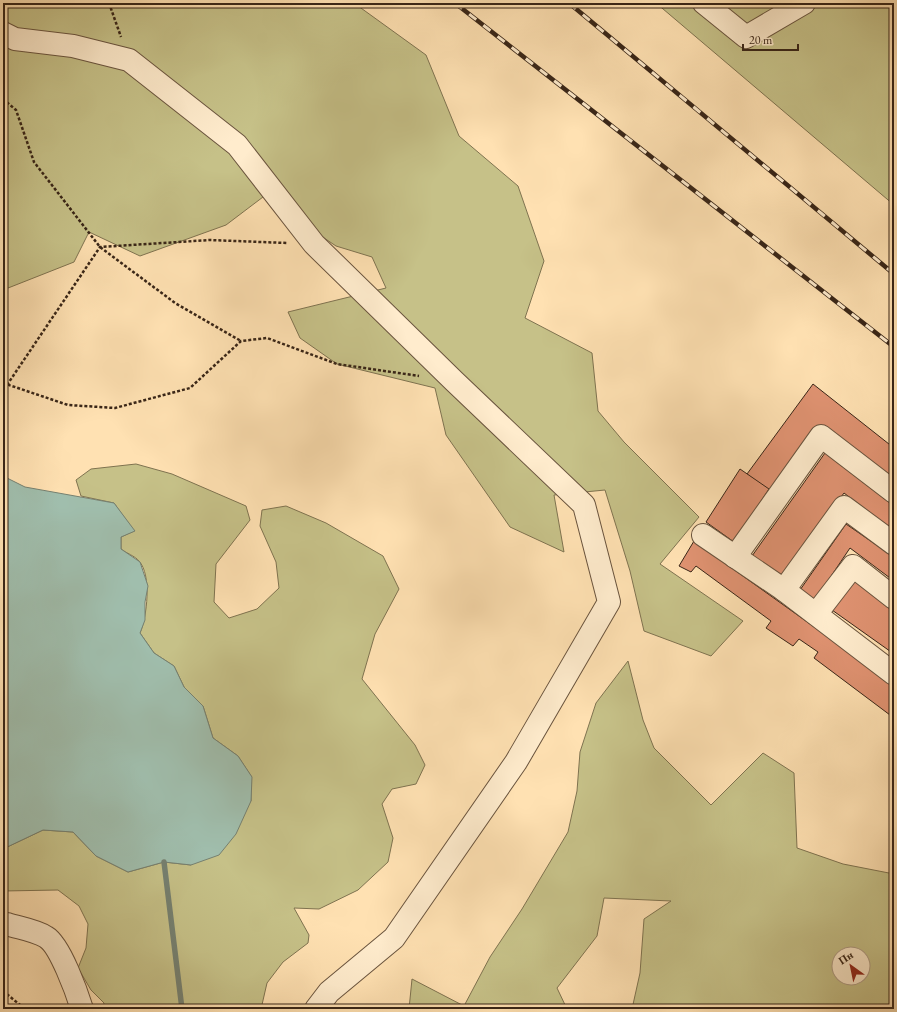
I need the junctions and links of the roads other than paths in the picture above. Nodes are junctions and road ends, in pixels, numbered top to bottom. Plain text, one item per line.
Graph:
1 (704, 3) edge
2 (804, 3) edge
3 (3, 33) edge
4 (894, 492) edge
5 (703, 535) dead end
6 (894, 544) edge
7 (734, 557) junction
8 (784, 590) junction
9 (894, 598) edge
10 (816, 614) junction
11 (894, 674) edge
12 (3, 925) edge
13 (82, 1009) edge
14 (316, 1009) edge

1 - 2 street
3 - 14 street
4 - 7 street
5 - 7 street
6 - 8 street
7 - 8 street
8 - 10 street
9 - 10 street
10 - 11 street
12 - 13 street

